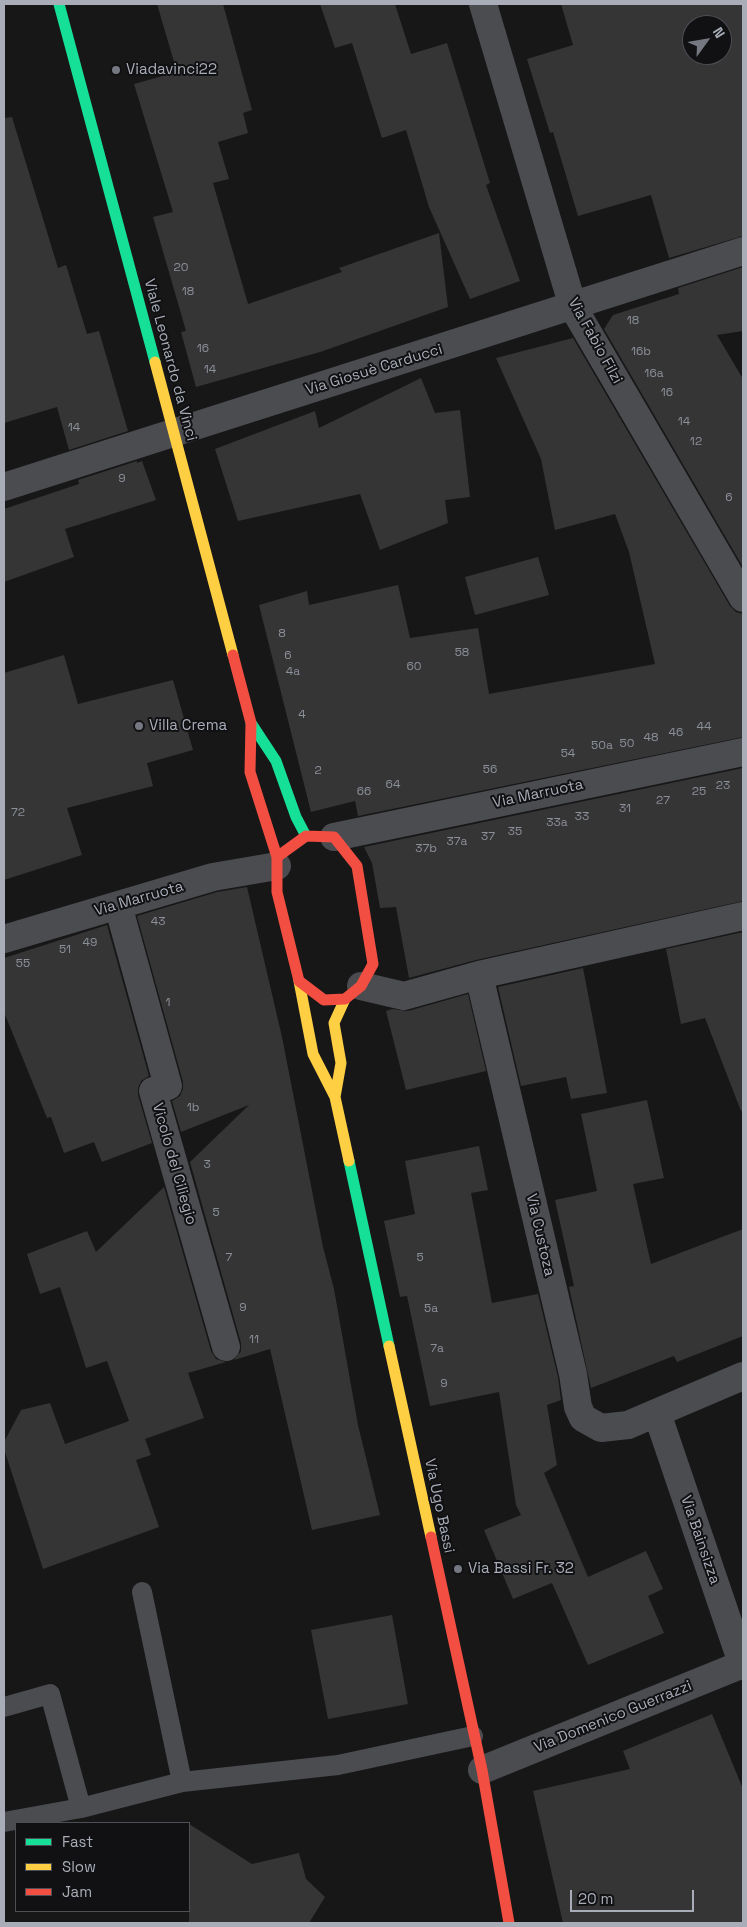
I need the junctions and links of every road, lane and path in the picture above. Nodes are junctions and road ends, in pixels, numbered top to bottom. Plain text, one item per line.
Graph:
1 (59, 4) edge
2 (483, 4) edge
3 (743, 252) edge
4 (573, 307) junction
5 (174, 432) junction
6 (4, 487) edge
7 (743, 598) edge
8 (251, 723) junction
9 (743, 752) edge
10 (306, 836) junction
11 (334, 836) junction
12 (277, 861) junction
13 (118, 905) junction
14 (743, 916) edge
15 (4, 939) edge
16 (479, 975) junction
17 (299, 980) junction
18 (353, 992) junction
19 (335, 1097) junction
20 (226, 1347) dead end
21 (743, 1376) edge
22 (657, 1413) junction
23 (142, 1592) dead end
24 (743, 1665) edge
25 (4, 1707) edge
26 (473, 1736) junction
27 (482, 1770) junction
28 (182, 1782) junction
29 (81, 1808) junction
30 (4, 1822) edge
31 (510, 1923) edge

1 - 5 main road, Viale Leonardo da Vinci
2 - 4 street, Via Fabio Filzi
3 - 4 street, Via Giosuè Carducci
4 - 5 street, Via Giosuè Carducci
4 - 7 street, Via Fabio Filzi
5 - 6 street, Via Giosuè Carducci
5 - 8 main road, Viale Leonardo da Vinci
8 - 10 main road, Viale Leonardo da Vinci
8 - 12 main road, Viale Leonardo da Vinci
9 - 11 street, Via Marruota
10 - 11 main road, Via Marruota
10 - 12 main road, Via Marruota
11 - 18 main road
12 - 13 street, Via Marruota
12 - 17 main road
13 - 15 street, Via Marruota
13 - 20 street, Vicolo del Ciliegio
14 - 16 street
16 - 18 street
16 - 22 street, Via Custoza
17 - 18 main road
17 - 19 main road, Via Ugo Bassi
18 - 19 main road, Via Ugo Bassi
19 - 26 main road, Via Ugo Bassi
21 - 22 street, Via Custoza
22 - 24 street, Via Bainsizza
23 - 28 lane
24 - 27 street, Via Domenico Guerrazzi
25 - 29 lane
26 - 27 main road, Via Ugo Bassi
26 - 28 lane
27 - 31 main road, Via Ugo Bassi
28 - 29 lane
29 - 30 lane

